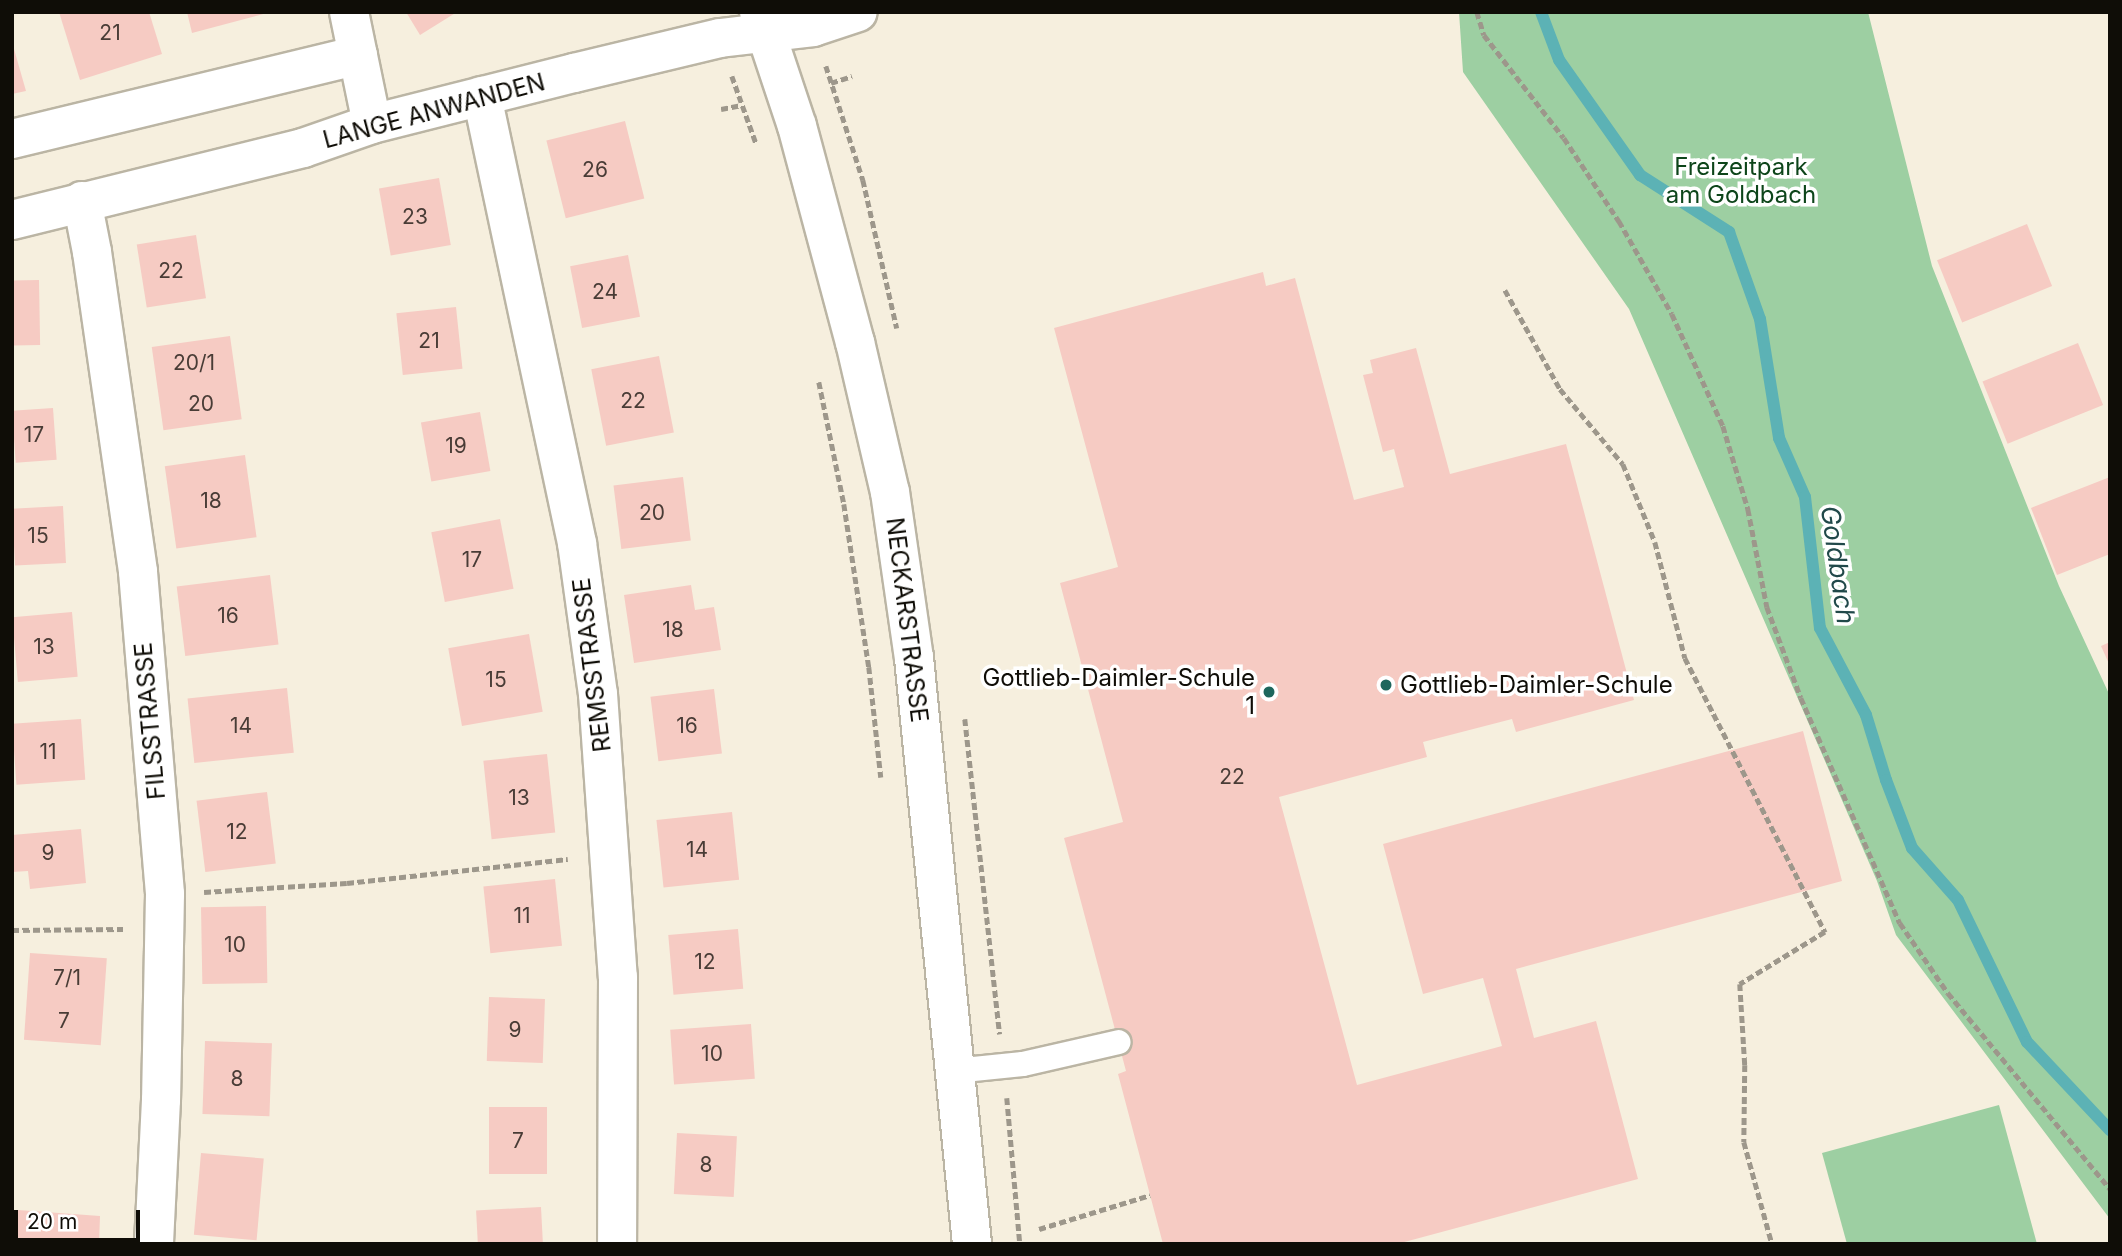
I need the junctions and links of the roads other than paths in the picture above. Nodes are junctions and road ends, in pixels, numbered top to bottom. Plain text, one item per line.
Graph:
1 (349, 12) edge
2 (858, 12) edge
3 (763, 23) edge
4 (358, 55) junction
5 (482, 96) junction
6 (372, 124) junction
7 (12, 139) edge
8 (82, 201) junction
9 (12, 220) edge
10 (1119, 1042) dead end
11 (954, 1071) junction
12 (154, 1244) edge
13 (617, 1244) edge
14 (972, 1244) edge

1 - 4 street
2 - 3 street, LANGE ANWANDEN
3 - 5 street, LANGE ANWANDEN
3 - 11 street, NECKARSTRASSE
4 - 6 street
4 - 7 street
5 - 6 street, LANGE ANWANDEN
5 - 13 street, REMSSTRASSE
6 - 8 street, LANGE ANWANDEN
8 - 9 street, LANGE ANWANDEN
8 - 12 street, FILSSTRASSE
10 - 11 lane
11 - 14 street, NECKARSTRASSE

